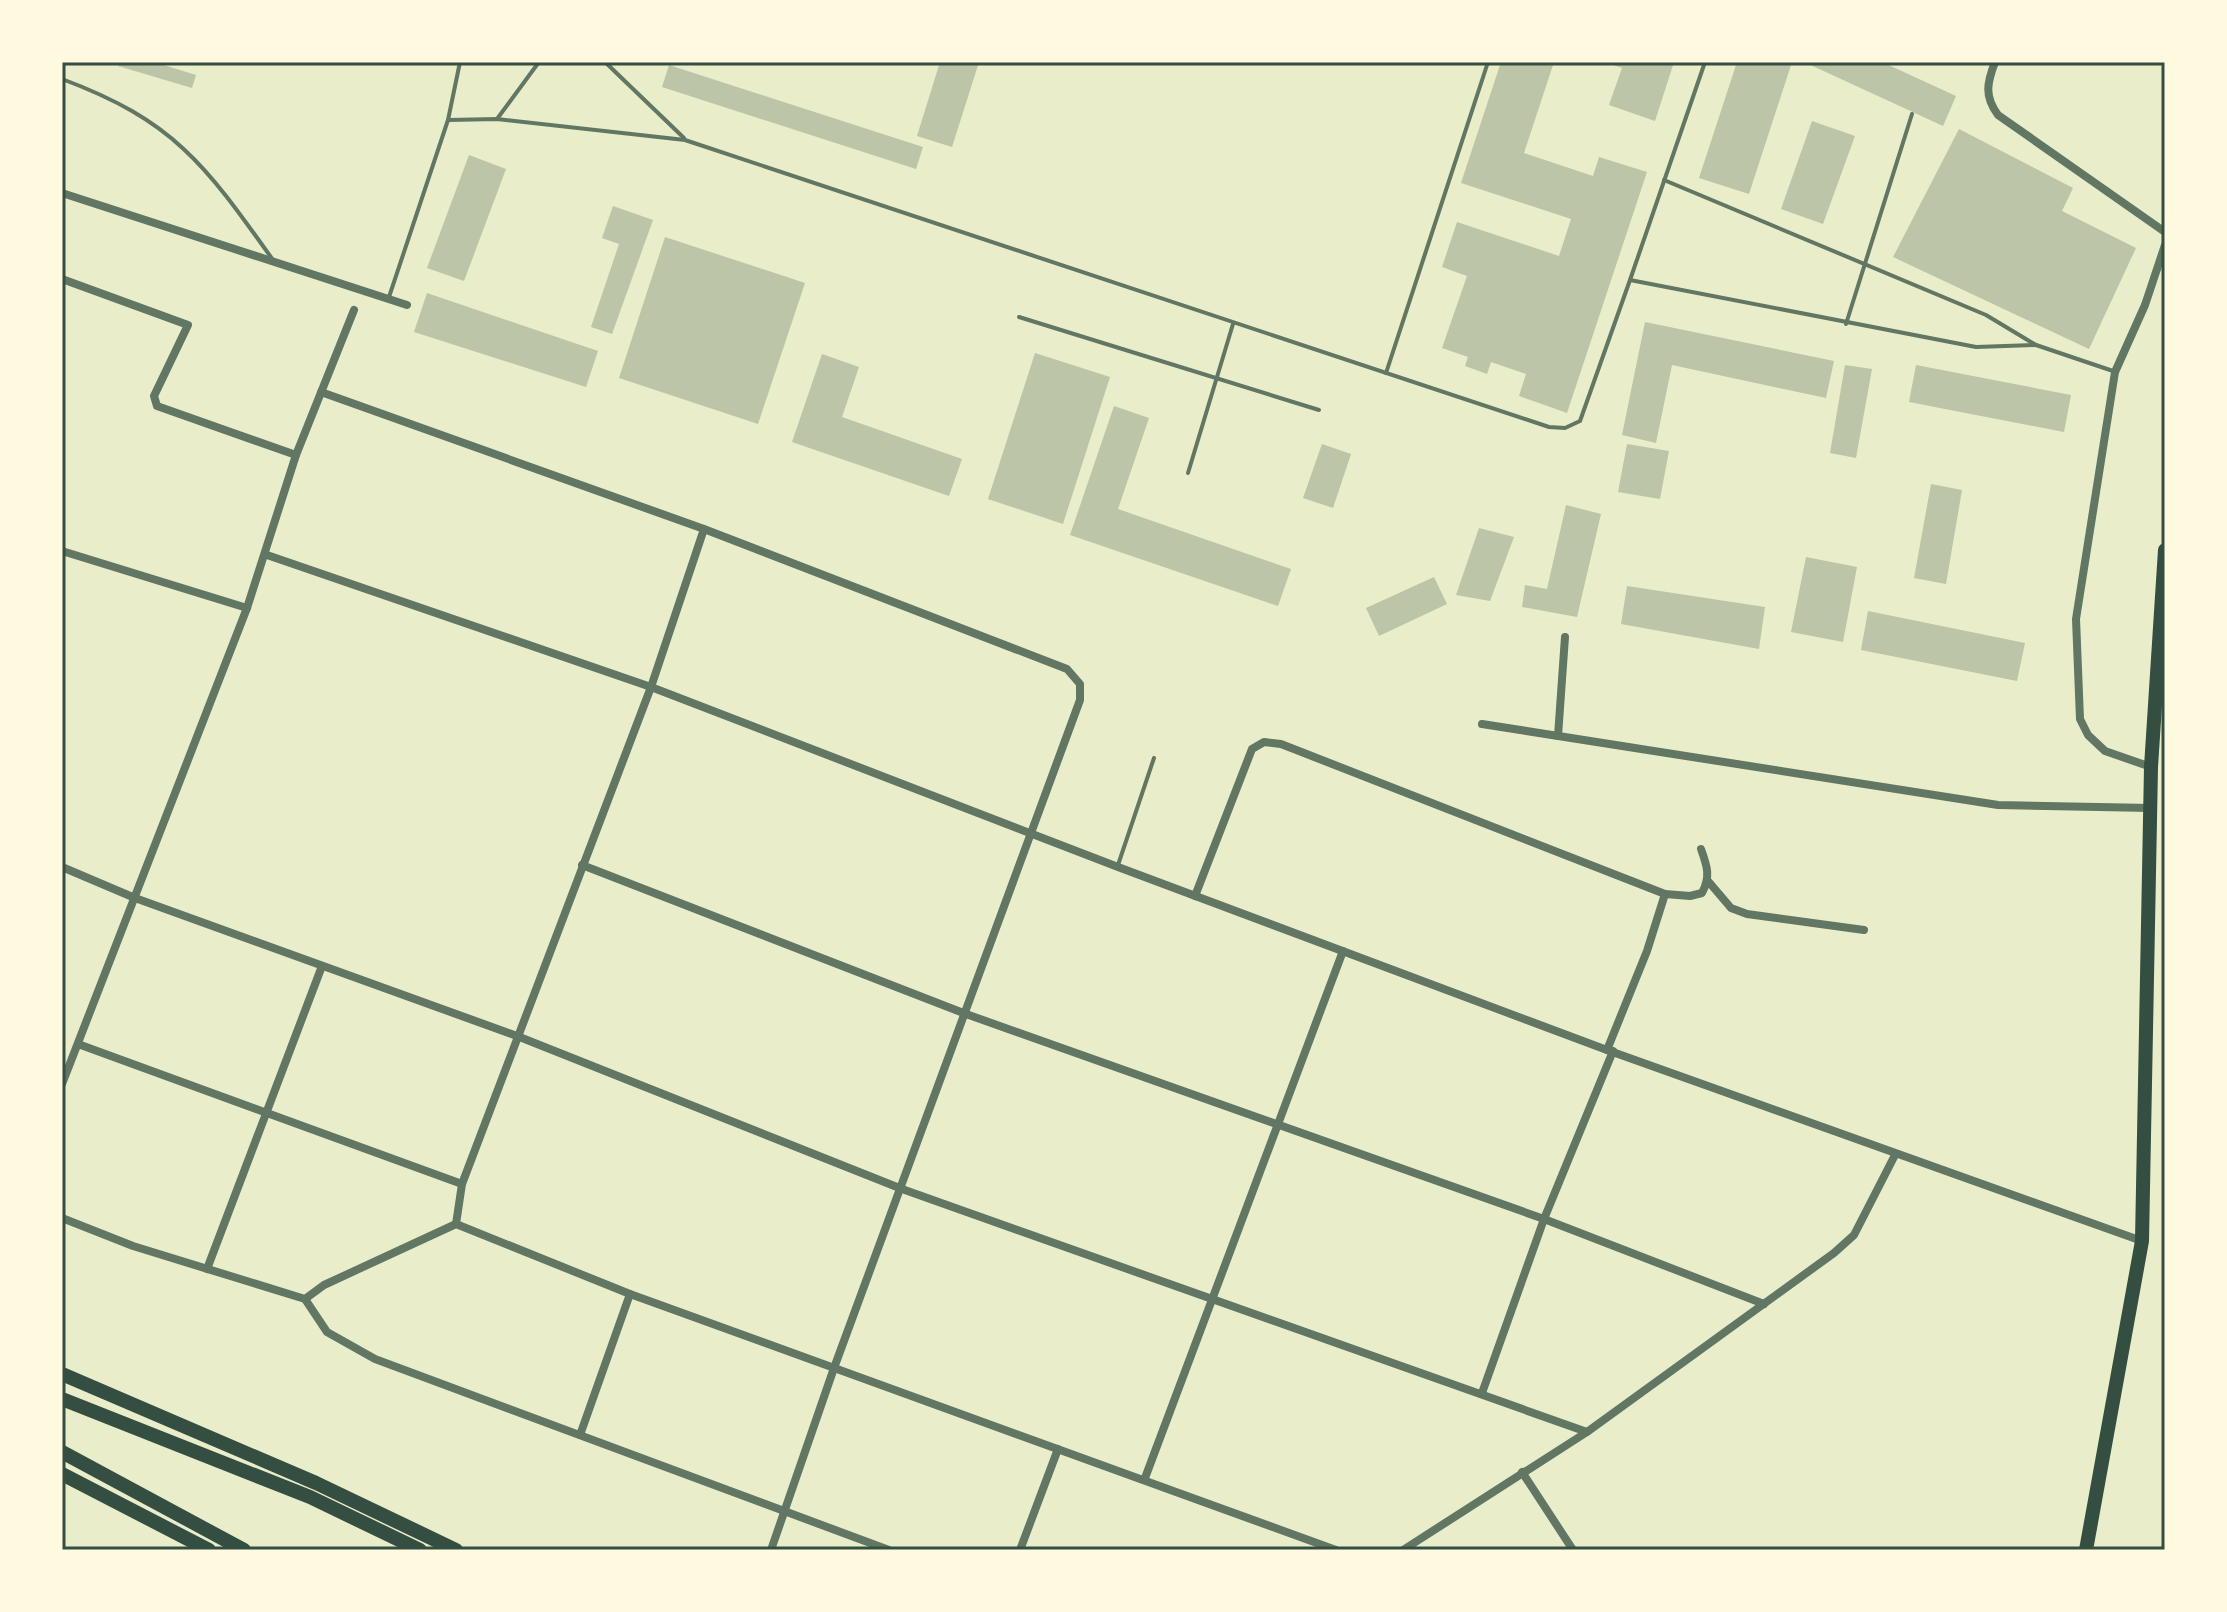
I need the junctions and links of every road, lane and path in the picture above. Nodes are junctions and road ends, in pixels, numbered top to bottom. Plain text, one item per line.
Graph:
1 (460, 62) edge
2 (539, 62) edge
3 (605, 62) edge
4 (1488, 62) edge
5 (1705, 62) edge
6 (1995, 62) edge
7 (62, 79) edge
8 (1912, 114) dead end
9 (497, 119) junction
10 (448, 120) junction
11 (685, 140) junction
12 (1664, 180) junction
13 (62, 193) edge
14 (2165, 232) edge
15 (2165, 245) edge
16 (275, 262) junction
17 (1863, 263) junction
18 (62, 279) edge
19 (1630, 280) junction
20 (388, 299) junction
21 (407, 305) dead end
22 (354, 310) dead end
23 (1019, 317) dead end
24 (1233, 324) junction
25 (1846, 324) junction
26 (2036, 345) junction
27 (2115, 372) junction
28 (1386, 373) junction
29 (1215, 378) junction
30 (321, 392) junction
31 (1319, 410) dead end
32 (296, 455) junction
33 (1188, 473) dead end
34 (704, 529) junction
35 (2165, 550) edge
36 (62, 551) edge
37 (267, 555) junction
38 (247, 608) junction
39 (1565, 637) dead end
40 (651, 687) junction
41 (1482, 724) dead end
42 (1558, 736) junction
43 (1154, 758) dead end
44 (2151, 767) junction
45 (2151, 808) junction
46 (1028, 833) junction
47 (1701, 849) dead end
48 (582, 865) junction
49 (62, 867) edge
50 (1118, 867) junction
51 (1708, 881) junction
52 (1665, 894) junction
53 (1195, 896) junction
54 (135, 898) junction
55 (1864, 930) dead end
56 (1343, 951) junction
57 (322, 966) junction
58 (966, 1014) junction
59 (517, 1036) junction
60 (78, 1044) junction
61 (1610, 1050) junction
62 (62, 1081) edge
63 (269, 1114) junction
64 (1276, 1126) junction
65 (1895, 1155) junction
66 (462, 1184) junction
67 (902, 1189) junction
68 (62, 1218) edge
69 (1544, 1219) junction
70 (456, 1224) junction
71 (2142, 1241) junction
72 (207, 1269) junction
73 (630, 1294) junction
74 (305, 1299) junction
75 (1213, 1300) junction
76 (1764, 1304) junction
77 (834, 1368) junction
78 (62, 1374) edge
79 (1482, 1393) junction
80 (62, 1399) edge
81 (1587, 1432) junction
82 (580, 1435) junction
83 (1058, 1449) junction
84 (62, 1452) edge
85 (1522, 1472) junction
86 (62, 1474) edge
87 (1145, 1478) junction
88 (785, 1512) junction
89 (209, 1550) edge
90 (244, 1550) edge
91 (420, 1550) edge
92 (456, 1550) edge
93 (771, 1550) edge
94 (889, 1550) edge
95 (1020, 1550) edge
96 (1336, 1550) edge
97 (1403, 1550) edge
98 (1573, 1550) edge
99 (2086, 1550) edge

1 - 10 lane
2 - 9 lane
3 - 11 lane
4 - 28 lane
5 - 12 lane
6 - 14 street
7 - 16 lane
8 - 17 lane
9 - 10 lane
9 - 11 lane
10 - 20 lane
11 - 24 lane
12 - 17 lane
12 - 19 lane
13 - 16 street
15 - 27 street
16 - 20 street
17 - 25 lane
17 - 26 lane
18 - 32 street
19 - 25 lane
19 - 28 lane
20 - 21 street
22 - 30 street
23 - 29 lane
24 - 28 lane
24 - 29 lane
25 - 26 lane
26 - 27 lane
27 - 44 street
29 - 31 lane
29 - 33 lane
30 - 32 street
30 - 34 street
32 - 37 street
34 - 40 street
34 - 46 street
35 - 44 main road
36 - 38 street
37 - 38 street
37 - 40 street
38 - 54 street
39 - 42 street
40 - 46 street
40 - 48 street
41 - 42 street
42 - 45 street
43 - 50 lane
44 - 45 main road
45 - 71 main road
46 - 50 street
46 - 58 street
47 - 51 street
48 - 58 street
48 - 59 street
49 - 54 street
50 - 53 street
51 - 52 street
51 - 55 street
52 - 53 street
52 - 61 street
53 - 56 street
54 - 57 street
54 - 60 street
56 - 61 street
56 - 64 street
57 - 59 street
57 - 63 street
58 - 64 street
58 - 67 street
59 - 66 street
59 - 67 street
60 - 62 street
60 - 63 street
61 - 65 street
61 - 69 street
63 - 66 street
63 - 72 street
64 - 69 street
64 - 75 street
65 - 71 street
65 - 76 street
66 - 70 street
67 - 75 street
67 - 77 street
68 - 72 street
69 - 76 street
69 - 79 street
70 - 73 street
70 - 74 street
71 - 99 main road
72 - 74 street
73 - 77 street
73 - 82 street
74 - 82 street
75 - 79 street
75 - 87 street
76 - 81 street
77 - 83 street
77 - 88 street
78 - 92 main road
79 - 81 street
80 - 91 main road
81 - 85 street
82 - 88 street
83 - 87 street
83 - 95 street
84 - 90 main road
85 - 97 street
85 - 98 street
86 - 89 main road
87 - 96 street
88 - 93 street
88 - 94 street

